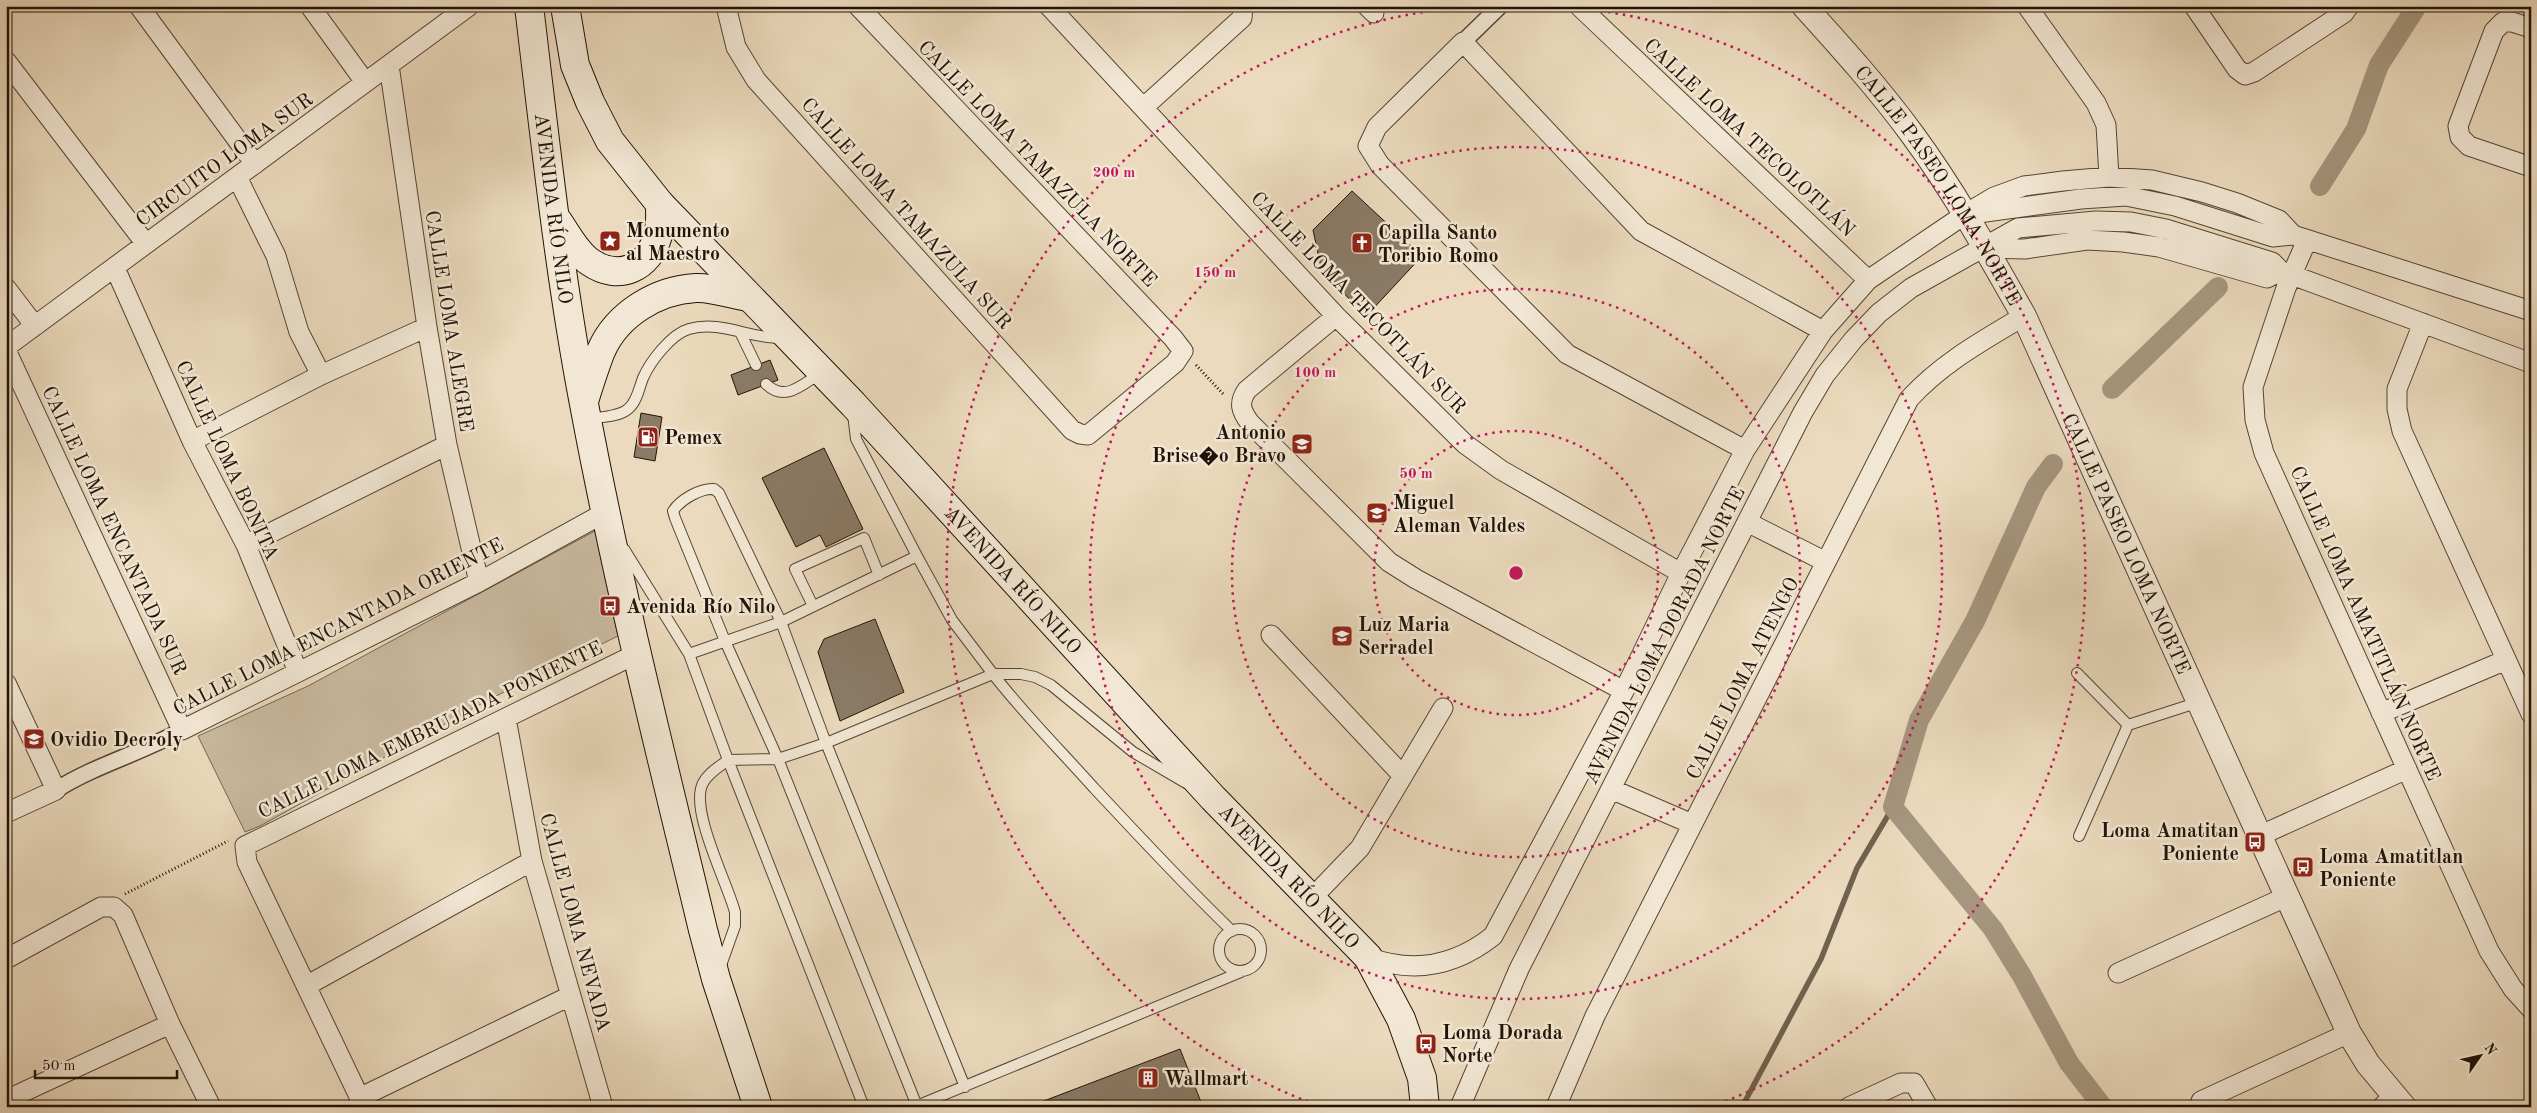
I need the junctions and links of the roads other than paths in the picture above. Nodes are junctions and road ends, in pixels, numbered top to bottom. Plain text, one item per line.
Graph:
1 (139, 6) edge
2 (310, 6) edge
3 (469, 6) edge
4 (529, 6) edge
5 (565, 6) edge
6 (726, 6) edge
7 (858, 6) edge
8 (1049, 6) edge
9 (1243, 6) edge
10 (1500, 6) edge
11 (1579, 6) edge
12 (1804, 6) edge
13 (2027, 6) edge
14 (2194, 6) edge
15 (2349, 6) edge
16 (2531, 28) edge
17 (1463, 42) junction
18 (6, 61) edge
19 (389, 65) junction
20 (365, 82) junction
21 (1144, 107) junction
22 (255, 164) junction
23 (2531, 167) edge
24 (237, 177) junction
25 (2109, 177) junction
26 (660, 204) junction
27 (554, 215) junction
28 (1964, 215) junction
29 (2300, 238) junction
30 (146, 244) junction
31 (1985, 248) junction
32 (115, 268) junction
33 (2286, 273) junction
34 (1868, 280) junction
35 (6, 288) edge
36 (749, 297) junction
37 (2531, 311) edge
38 (1336, 316) junction
39 (2024, 316) junction
40 (2422, 323) junction
41 (35, 326) junction
42 (426, 326) junction
43 (1823, 331) junction
44 (741, 334) junction
45 (788, 338) junction
46 (6, 348) edge
47 (1183, 351) joint
48 (2531, 362) edge
49 (756, 366) dead end
50 (822, 373) junction
51 (321, 375) junction
52 (766, 384) dead end
53 (852, 404) junction
54 (585, 411) junction
55 (192, 441) junction
56 (447, 445) junction
57 (1745, 450) junction
58 (606, 517) junction
59 (1747, 522) junction
60 (246, 545) junction
61 (917, 556) junction
62 (1826, 562) junction
63 (1681, 573) junction
64 (879, 575) junction
65 (478, 582) junction
66 (813, 606) junction
67 (781, 622) junction
68 (1271, 635) dead end
69 (725, 641) junction
70 (636, 654) junction
71 (689, 654) junction
72 (2506, 660) junction
73 (298, 672) junction
74 (2077, 673) dead end
75 (993, 674) junction
76 (6, 683) edge
77 (1624, 691) junction
78 (2199, 702) junction
79 (1444, 708) dead end
80 (2381, 713) junction
81 (2531, 714) edge
82 (506, 718) junction
83 (2128, 725) junction
84 (182, 730) junction
85 (826, 743) junction
86 (778, 759) junction
87 (728, 760) junction
88 (2407, 769) junction
89 (1403, 776) junction
90 (1611, 789) junction
91 (56, 790) junction
92 (1213, 798) junction
93 (6, 813) edge
94 (1692, 824) junction
95 (2080, 836) dead end
96 (2259, 836) junction
97 (532, 861) junction
98 (2288, 896) junction
99 (1312, 898) junction
100 (1232, 931) junction
101 (1368, 957) junction
102 (6, 959) edge
103 (1242, 972) junction
104 (2118, 973) dead end
105 (716, 979) junction
106 (306, 986) junction
107 (570, 996) junction
108 (2531, 1008) edge
109 (170, 1024) junction
110 (2349, 1033) junction
111 (965, 1087) junction
112 (6, 1100) edge
113 (2201, 1101) dead end
114 (361, 1102) edge
115 (2393, 1103) edge
116 (1464, 1104) edge
117 (915, 1106) edge
118 (210, 1107) edge
119 (603, 1107) edge
120 (758, 1107) edge
121 (864, 1107) edge
122 (1425, 1107) edge
123 (1556, 1107) edge
124 (1849, 1107) edge
125 (1928, 1107) edge

1 - 22 street
2 - 20 street
3 - 19 street, CIRCUITO LOMA SUR
4 - 27 main road, AVENIDA RÍO NILO
5 - 26 main road, AVENIDA RÍO NILO
6 - 47 street, CALLE LOMA TAMAZULA SUR
7 - 47 street, CALLE LOMA TAMAZULA NORTE
8 - 21 street, CALLE LOMA TECOTLÁN SUR
9 - 21 street
10 - 17 street
11 - 34 street, CALLE LOMA TECOLOTLÁN
12 - 28 street, CALLE PASEO LOMA NORTE
13 - 25 street
14 - 15 street
16 - 23 street
17 - 43 street
17 - 57 street
18 - 30 street
19 - 20 street, CIRCUITO LOMA SUR
19 - 42 street, CALLE LOMA ALEGRE
20 - 22 street, CIRCUITO LOMA SUR
21 - 38 street, CALLE LOMA TECOTLÁN SUR
22 - 24 street, CIRCUITO LOMA SUR
24 - 30 street, CIRCUITO LOMA SUR
24 - 51 street
25 - 28 street, AVENIDA LOMA DORADA NORTE
25 - 29 street, AVENIDA LOMA DORADA NORTE
26 - 27 main road
26 - 36 main road, AVENIDA RÍO NILO
27 - 54 main road, AVENIDA RÍO NILO
28 - 29 street, AVENIDA LOMA DORADA NORTE
28 - 31 street, CALLE PASEO LOMA NORTE
28 - 34 street, AVENIDA LOMA DORADA NORTE
29 - 33 street, CALLE LOMA AMATITLÁN NORTE
29 - 37 street, AVENIDA LOMA DORADA NORTE
30 - 32 street, CIRCUITO LOMA SUR
31 - 33 street, AVENIDA LOMA DORADA NORTE
31 - 39 street, CALLE PASEO LOMA NORTE
31 - 59 street, AVENIDA LOMA DORADA NORTE
32 - 41 street, CIRCUITO LOMA SUR
32 - 55 street, CALLE LOMA BONITA
33 - 40 street, AVENIDA LOMA DORADA NORTE
33 - 80 street, CALLE LOMA AMATITLÁN NORTE
34 - 43 street, AVENIDA LOMA DORADA NORTE
35 - 41 street
36 - 45 main road, AVENIDA RÍO NILO
36 - 54 main road
38 - 63 street, CALLE LOMA TECOTLÁN SUR
38 - 77 street
39 - 62 street, CALLE LOMA ATENGO
39 - 78 street, CALLE PASEO LOMA NORTE
40 - 48 street, AVENIDA LOMA DORADA NORTE
40 - 72 street
41 - 46 street, CIRCUITO LOMA SUR
42 - 51 street
42 - 56 street, CALLE LOMA ALEGRE
43 - 57 street, AVENIDA LOMA DORADA NORTE
44 - 45 lane
44 - 49 lane
44 - 54 lane
45 - 50 main road, AVENIDA RÍO NILO
46 - 84 street, CALLE LOMA ENCANTADA SUR
50 - 52 lane
50 - 53 main road, AVENIDA RÍO NILO
51 - 55 street
53 - 61 lane
53 - 92 main road, AVENIDA RÍO NILO
54 - 58 main road, AVENIDA RÍO NILO
55 - 60 street, CALLE LOMA BONITA
56 - 60 street
56 - 65 street, CALLE LOMA ALEGRE
57 - 63 street, AVENIDA LOMA DORADA NORTE
58 - 65 street, CALLE LOMA ENCANTADA ORIENTE
58 - 70 main road, AVENIDA RÍO NILO
58 - 71 lane
59 - 62 street
59 - 90 street, AVENIDA LOMA DORADA NORTE
60 - 73 street, CALLE LOMA BONITA
61 - 64 lane
61 - 75 lane
62 - 94 street, CALLE LOMA ATENGO
63 - 77 street, AVENIDA LOMA DORADA NORTE
64 - 66 lane
64 - 66 lane
65 - 73 street, CALLE LOMA ENCANTADA ORIENTE
66 - 67 lane
67 - 69 lane
67 - 69 lane
67 - 85 lane
68 - 89 street
69 - 71 lane
69 - 86 lane
70 - 82 street, CALLE LOMA EMBRUJADA PONIENTE
70 - 105 main road, AVENIDA RÍO NILO
71 - 87 lane
72 - 80 street
72 - 81 street
73 - 84 street, CALLE LOMA ENCANTADA ORIENTE
74 - 83 lane
75 - 85 lane
75 - 92 lane
75 - 100 lane
76 - 91 street
77 - 101 street, AVENIDA LOMA DORADA NORTE
78 - 83 lane
78 - 96 street, CALLE PASEO LOMA NORTE
79 - 89 street
80 - 88 street, CALLE LOMA AMATITLÁN NORTE
82 - 97 street, CALLE LOMA NEVADA
82 - 106 street, CALLE LOMA EMBRUJADA PONIENTE
83 - 95 lane
84 - 91 street, CALLE LOMA ENCANTADA ORIENTE
85 - 86 lane
85 - 111 lane
86 - 87 lane
86 - 117 lane
87 - 105 lane
87 - 121 lane
88 - 96 street
88 - 108 street, CALLE LOMA AMATITLÁN NORTE
89 - 99 street
90 - 94 street
90 - 116 street, AVENIDA LOMA DORADA NORTE
91 - 93 street, CALLE LOMA ENCANTADA ORIENTE
92 - 99 main road, AVENIDA RÍO NILO
94 - 123 street, CALLE LOMA ATENGO
96 - 98 street, CALLE PASEO LOMA NORTE
97 - 106 street
97 - 107 street, CALLE LOMA NEVADA
98 - 104 street
98 - 110 street, CALLE PASEO LOMA NORTE
99 - 101 main road, AVENIDA RÍO NILO
100 - 103 lane
100 - 103 lane
101 - 122 main road, AVENIDA RÍO NILO
102 - 109 street
103 - 111 lane
105 - 120 main road, AVENIDA RÍO NILO
106 - 114 street
107 - 114 street
107 - 119 street, CALLE LOMA NEVADA
109 - 112 street
109 - 118 street
110 - 113 street
110 - 115 street, CALLE PASEO LOMA NORTE
111 - 117 lane
124 - 125 street

